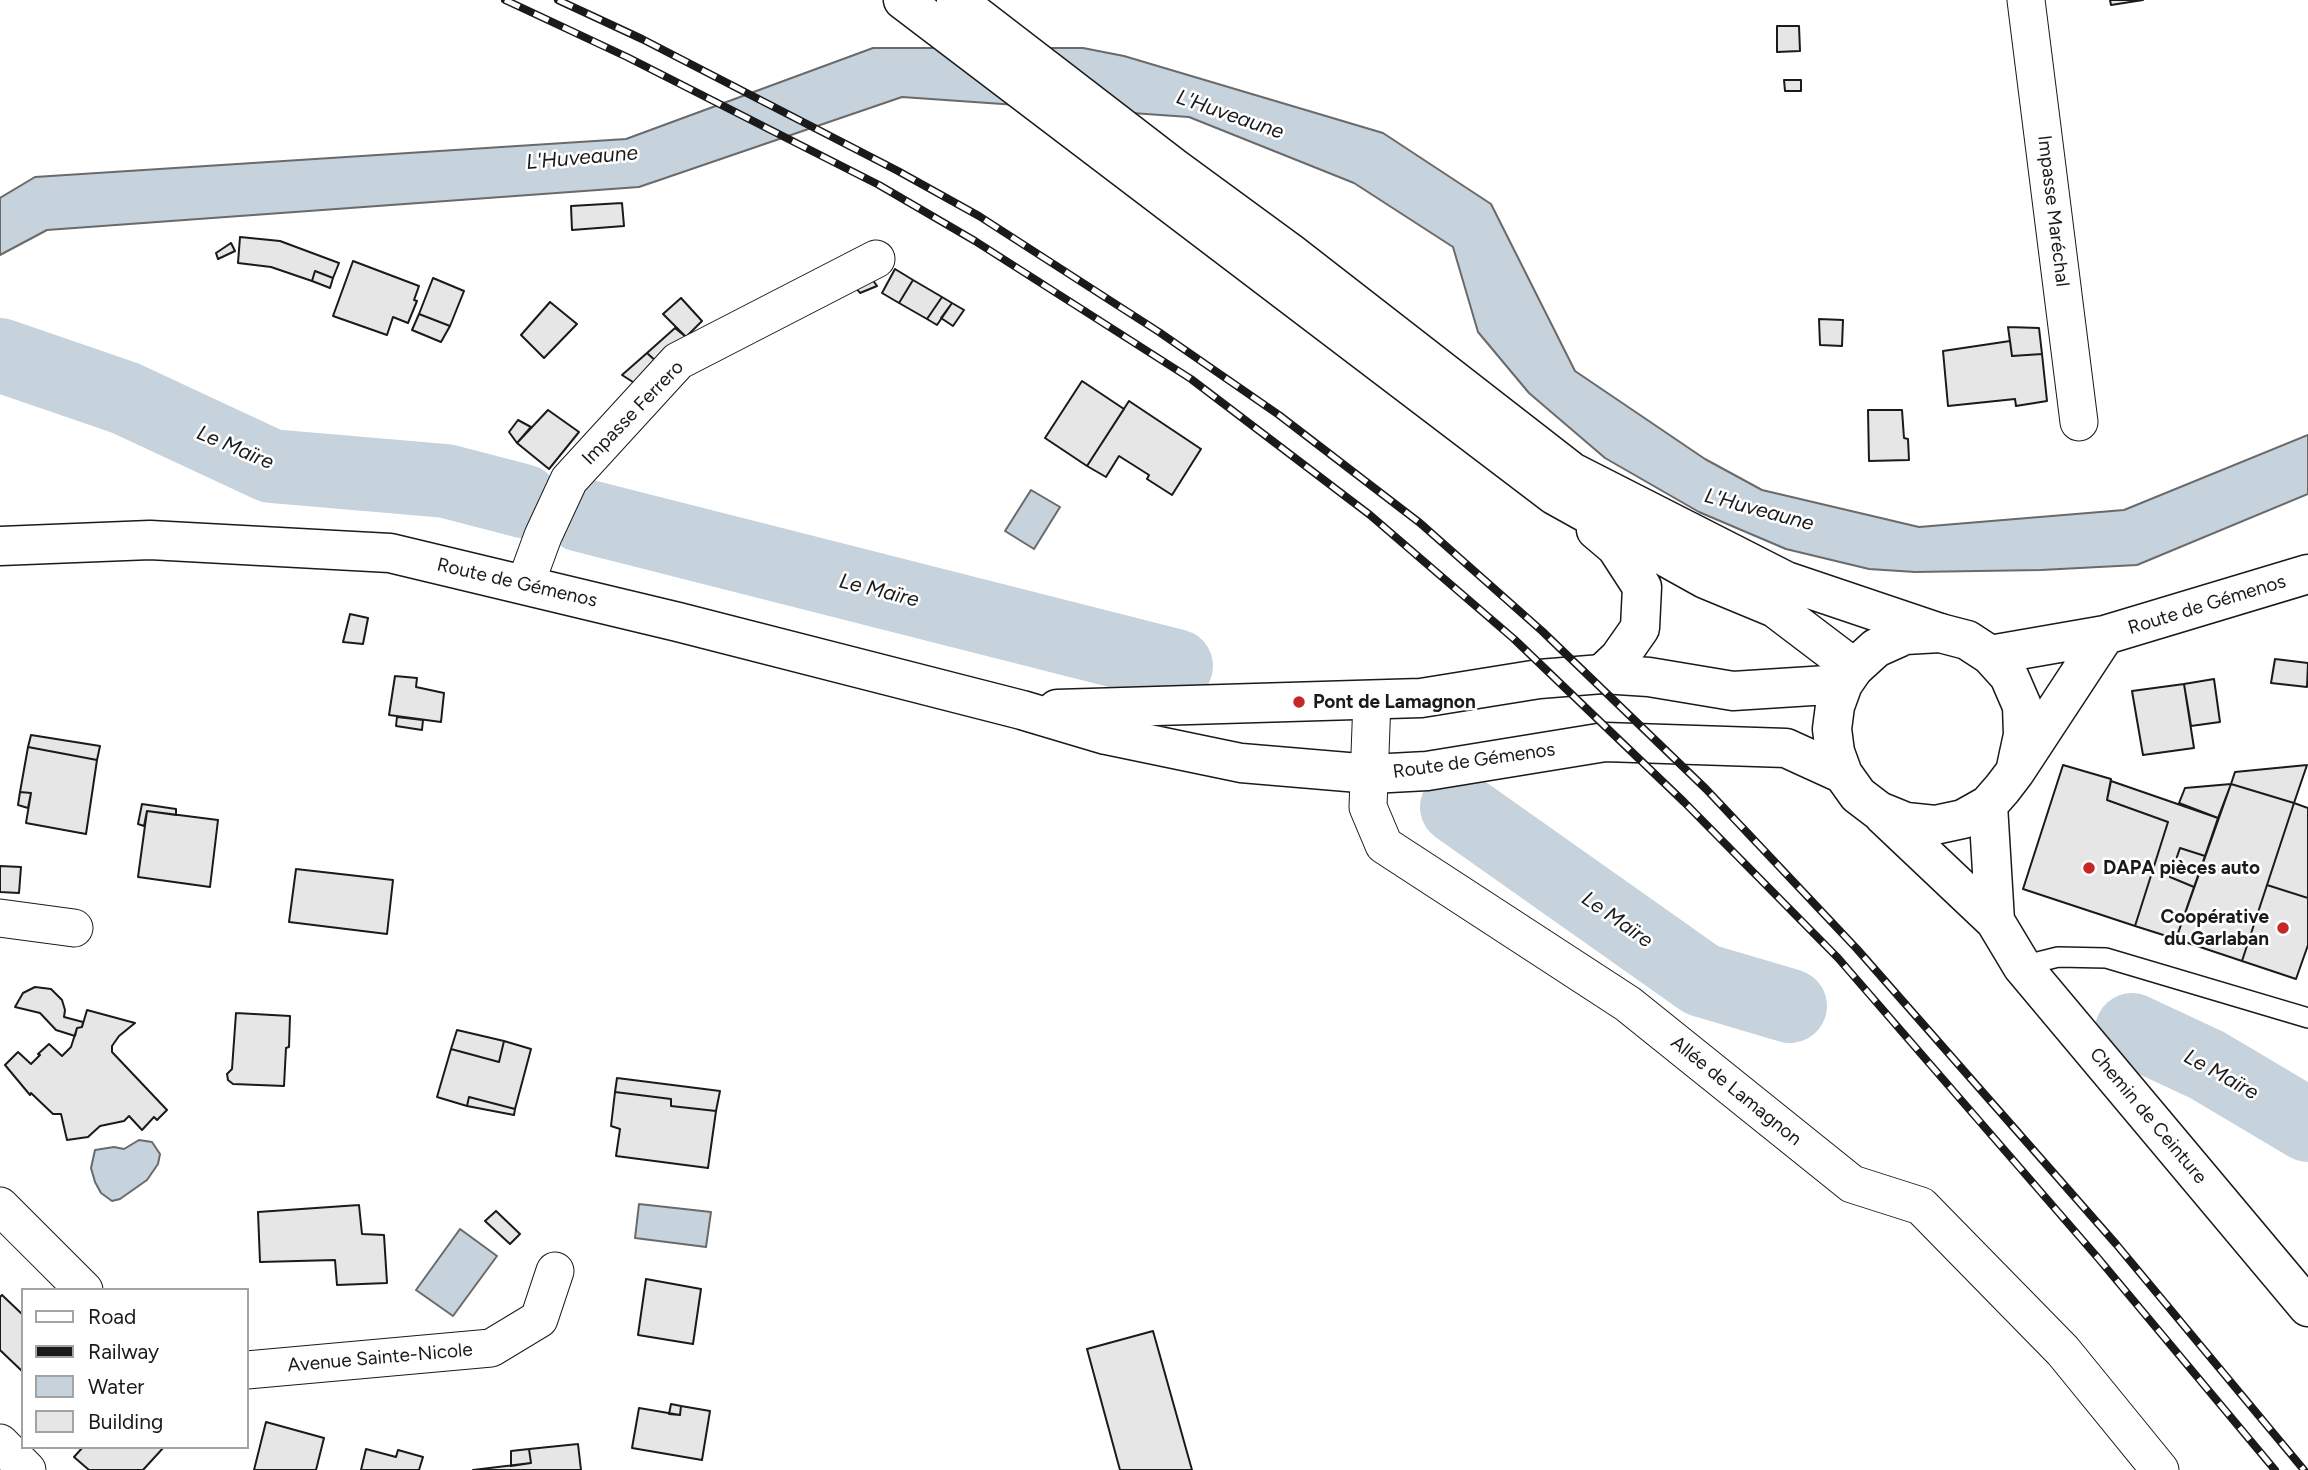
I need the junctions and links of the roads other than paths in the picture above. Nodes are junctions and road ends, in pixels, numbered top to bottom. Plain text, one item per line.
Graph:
1 (903, 0) edge
2 (956, 0) edge
3 (2026, 0) edge
4 (876, 259) dead end
5 (2079, 422) dead end
6 (1516, 448) junction
7 (1553, 495) junction
8 (0, 546) edge
9 (2308, 574) edge
10 (525, 585) junction
11 (1940, 634) junction
12 (2105, 635) junction
13 (1990, 655) junction
14 (1602, 674) junction
15 (1848, 676) junction
16 (1372, 700) junction
17 (1022, 710) junction
18 (2015, 772) junction
19 (1371, 774) junction
20 (1843, 774) junction
21 (1988, 804) junction
22 (1880, 811) junction
23 (0, 918) edge
24 (1995, 921) junction
25 (74, 928) dead end
26 (2022, 966) junction
27 (2308, 1017) edge
28 (0, 1206) edge
29 (555, 1271) dead end
30 (82, 1288) edge
31 (2308, 1307) edge
32 (248, 1370) edge
33 (0, 1443) edge
34 (27, 1470) edge
35 (2160, 1470) edge

1 - 6 main road
2 - 6 main road
3 - 5 street, Impasse Maréchal
4 - 10 street, Impasse Ferrero
6 - 7 main road
6 - 11 main road
7 - 14 main road
7 - 15 main road
8 - 10 main road, Route de Gémenos
9 - 12 main road, Route de Gémenos
10 - 17 main road, Route de Gémenos
11 - 13 main road
11 - 15 main road
12 - 13 main road, Route de Gémenos
12 - 18 main road
13 - 18 main road
14 - 15 main road, Route de Gémenos
14 - 16 main road, Route de Gémenos
15 - 20 main road
16 - 17 main road, Route de Gémenos
16 - 19 street, Allée de Lamagnon
17 - 19 main road, Route de Gémenos
18 - 21 main road
19 - 20 main road, Route de Gémenos
19 - 35 street, Allée de Lamagnon
20 - 22 main road
21 - 22 main road
21 - 24 main road, Chemin de Ceinture
22 - 24 main road, Chemin de Ceinture
23 - 25 street
24 - 26 main road, Chemin de Ceinture
26 - 27 lane
26 - 31 main road, Chemin de Ceinture
28 - 30 street
29 - 32 street, Avenue Sainte-Nicole
33 - 34 street

